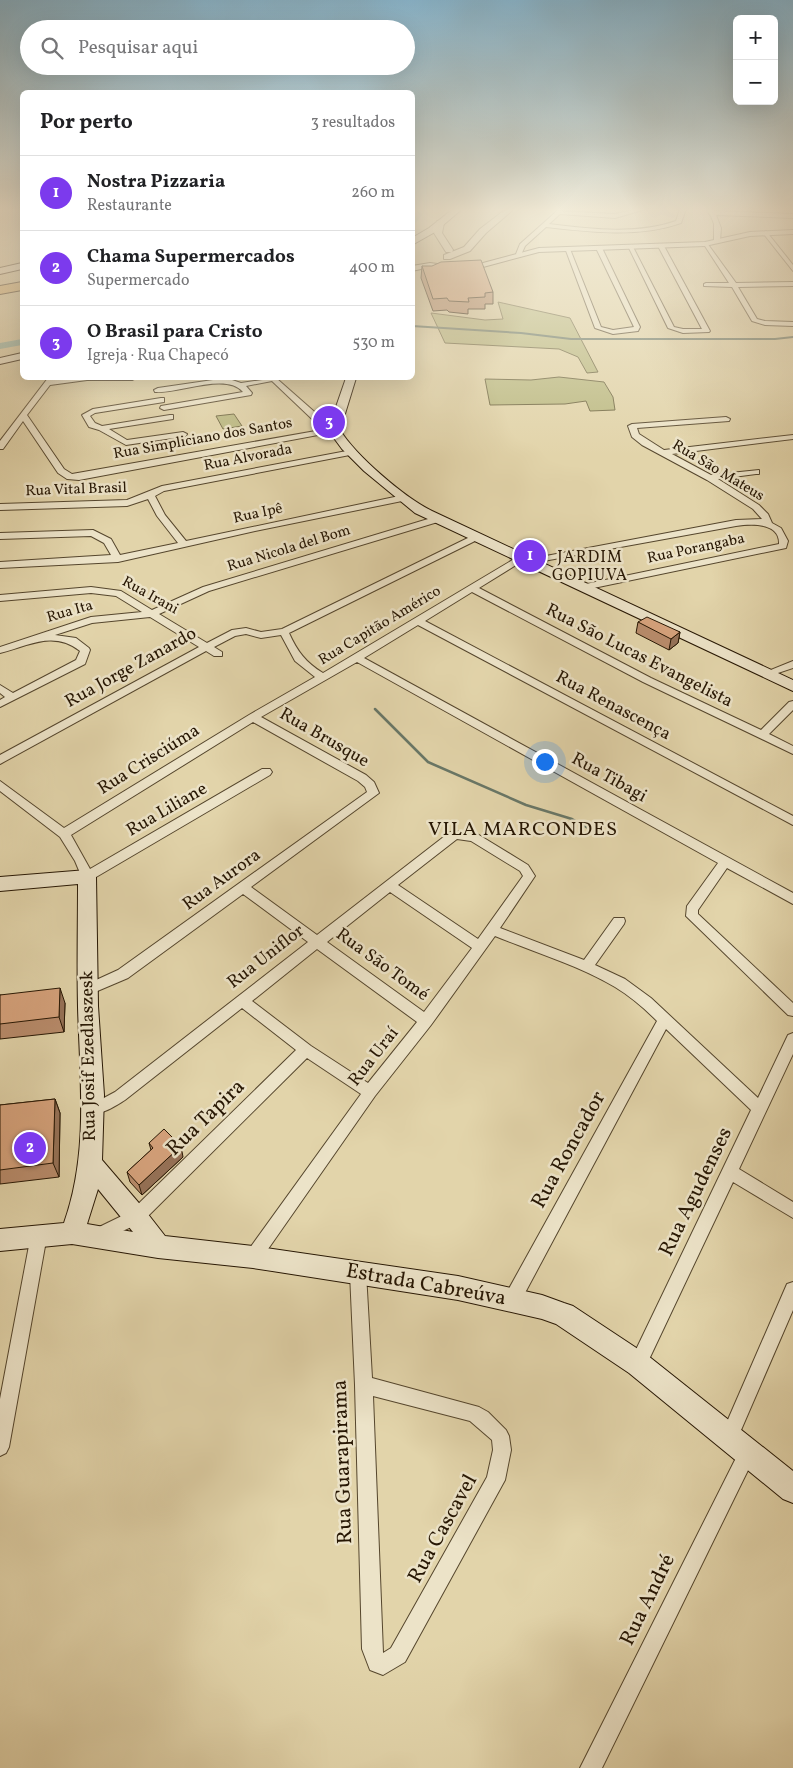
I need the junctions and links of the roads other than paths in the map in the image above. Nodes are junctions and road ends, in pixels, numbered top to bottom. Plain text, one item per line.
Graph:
1 (584, 292) edge
2 (620, 292) edge
3 (653, 292) edge
4 (686, 292) edge
5 (738, 292) edge
6 (793, 324) edge
7 (20, 356) edge
8 (0, 361) edge
9 (49, 380) edge
10 (264, 380) edge
11 (275, 380) edge
12 (350, 380) edge
13 (241, 385) junction
14 (161, 400) junction
15 (164, 408) junction
16 (24, 416) junction
17 (726, 420) dead end
18 (102, 428) junction
19 (179, 428) junction
20 (334, 430) junction
21 (793, 437) edge
22 (4, 439) edge
23 (0, 447) edge
24 (352, 452) junction
25 (661, 453) junction
26 (756, 472) dead end
27 (710, 478) junction
28 (150, 494) junction
29 (404, 498) junction
30 (0, 506) edge
31 (438, 520) junction
32 (768, 524) junction
33 (0, 536) edge
34 (476, 537) junction
35 (184, 544) junction
36 (785, 544) joint
37 (118, 559) junction
38 (525, 560) junction
39 (0, 565) edge
40 (584, 587) junction
41 (472, 588) junction
42 (0, 598) edge
43 (151, 614) junction
44 (418, 621) junction
45 (284, 632) junction
46 (40, 637) junction
47 (206, 647) junction
48 (0, 650) edge
49 (218, 654) dead end
50 (357, 658) junction
51 (793, 664) edge
52 (766, 674) junction
53 (322, 677) junction
54 (793, 686) edge
55 (0, 688) edge
56 (12, 697) junction
57 (0, 704) edge
58 (793, 704) edge
59 (253, 717) junction
60 (762, 735) junction
61 (793, 750) edge
62 (0, 760) edge
63 (266, 772) dead end
64 (0, 785) edge
65 (373, 793) joint
66 (793, 821) edge
67 (64, 834) junction
68 (460, 834) joint
69 (725, 862) junction
70 (87, 877) junction
71 (0, 884) edge
72 (390, 886) junction
73 (242, 887) junction
74 (793, 899) edge
75 (619, 922) dead end
76 (494, 930) junction
77 (317, 940) junction
78 (480, 947) junction
79 (587, 967) junction
80 (88, 990) junction
81 (241, 1000) junction
82 (793, 1011) edge
83 (664, 1020) junction
84 (426, 1021) junction
85 (793, 1039) edge
86 (306, 1050) junction
87 (370, 1092) junction
88 (93, 1108) junction
89 (760, 1109) junction
90 (90, 1163) junction
91 (730, 1172) junction
92 (793, 1211) edge
93 (136, 1217) junction
94 (84, 1235) junction
95 (38, 1236) junction
96 (0, 1240) edge
97 (158, 1247) junction
98 (253, 1257) junction
99 (358, 1273) junction
100 (793, 1290) edge
101 (512, 1300) junction
102 (638, 1364) junction
103 (364, 1385) junction
104 (728, 1438) junction
105 (0, 1447) edge
106 (747, 1454) junction
107 (793, 1489) edge
108 (372, 1649) joint
109 (591, 1768) edge

1 - 2 street
3 - 4 street
5 - 6 street
7 - 8 main road
9 - 16 street
10 - 13 street
11 - 20 street
12 - 20 main road
13 - 14 street
13 - 15 street
14 - 15 street
14 - 18 street
15 - 19 street
16 - 20 street, Rua Simpliciano dos Santos
16 - 22 street
17 - 25 street, Rua São Mateus
18 - 19 street
18 - 19 street
20 - 24 main road
21 - 25 street
22 - 23 street
24 - 28 street, Rua Alvorada
24 - 29 main road
25 - 27 street, Rua São Mateus
26 - 27 street
27 - 32 street, Rua São Mateus
28 - 30 street, Rua Vital Brasil
28 - 35 street
29 - 31 main road
29 - 35 street, Rua Ipê
31 - 34 main road
31 - 43 street, Rua Nicola del Bom
32 - 36 street, Rua São Mateus
32 - 38 street
33 - 37 street
34 - 38 main road
34 - 45 street
35 - 37 street, Rua Ipê
36 - 40 street, Rua Porangaba
37 - 39 street, Rua Ipê
38 - 40 main road
38 - 41 street, Rua Capitão Américo
40 - 52 main road
41 - 44 street, Rua Capitão Américo
41 - 60 street, Rua São Lucas Evangelista
42 - 43 street, Rua Irani
43 - 46 street, Rua Ita
43 - 47 street, Rua Irani
44 - 50 street, Rua Capitão Américo
44 - 66 street, Rua Renascença
45 - 47 street, Rua Jorge Zanardo
45 - 53 street
46 - 48 street, Rua Ita
46 - 56 street
47 - 49 street, Rua Irani
47 - 62 street, Rua Jorge Zanardo
50 - 53 street, Rua Capitão Américo
50 - 69 street, Rua Tibagi
51 - 52 street
52 - 54 main road
53 - 59 street, Rua Capitão Américo
55 - 56 street
56 - 57 street
58 - 60 street
59 - 65 street, Rua Brusque
59 - 67 street, Rua Crisciúma
60 - 61 street, Rua São Lucas Evangelista
63 - 70 street, Rua Liliane
64 - 67 street
65 - 73 street, Rua Aurora
67 - 70 street
68 - 72 street, Rua Uniflor
68 - 76 street, Rua Uraí
69 - 74 street, Rua Tibagi
69 - 82 street
70 - 71 main road
70 - 80 main road, Rua Josif Ezedlaszesk
72 - 77 street, Rua Uniflor
72 - 78 street
73 - 77 street, Rua São Tomé
73 - 80 street, Rua Aurora
75 - 79 street
76 - 78 street, Rua Uraí
76 - 79 street
77 - 81 street, Rua Uniflor
77 - 84 street, Rua São Tomé
78 - 84 street, Rua Uraí
79 - 83 street
80 - 88 main road, Rua Josif Ezedlaszesk
81 - 86 street
81 - 88 street, Rua Uniflor
83 - 89 street
83 - 101 street, Rua Roncador
84 - 87 street, Rua Uraí
85 - 89 street, Rua Agudenses
86 - 87 street
86 - 93 street, Rua Tapira
87 - 98 street, Rua Uraí
88 - 90 main road, Rua Josif Ezedlaszesk
89 - 91 street, Rua Agudenses
90 - 93 main road
90 - 94 main road, Rua Josif Ezedlaszesk
91 - 92 street
91 - 102 street, Rua Agudenses
93 - 94 street, Rua Tapira
93 - 97 main road
94 - 95 main road, Estrada Cabreúva
94 - 97 main road, Estrada Cabreúva
95 - 96 main road, Estrada Cabreúva
95 - 105 street
97 - 98 main road, Estrada Cabreúva
98 - 99 main road, Estrada Cabreúva
99 - 101 main road, Estrada Cabreúva
99 - 103 street, Rua Guarapirama
100 - 104 street
101 - 102 main road, Estrada Cabreúva
102 - 104 main road, Estrada Cabreúva
103 - 108 street, Rua Guarapirama
103 - 108 street, Rua Cascavel
104 - 106 main road, Estrada Cabreúva
106 - 107 main road, Estrada Cabreúva
106 - 109 street, Rua André

